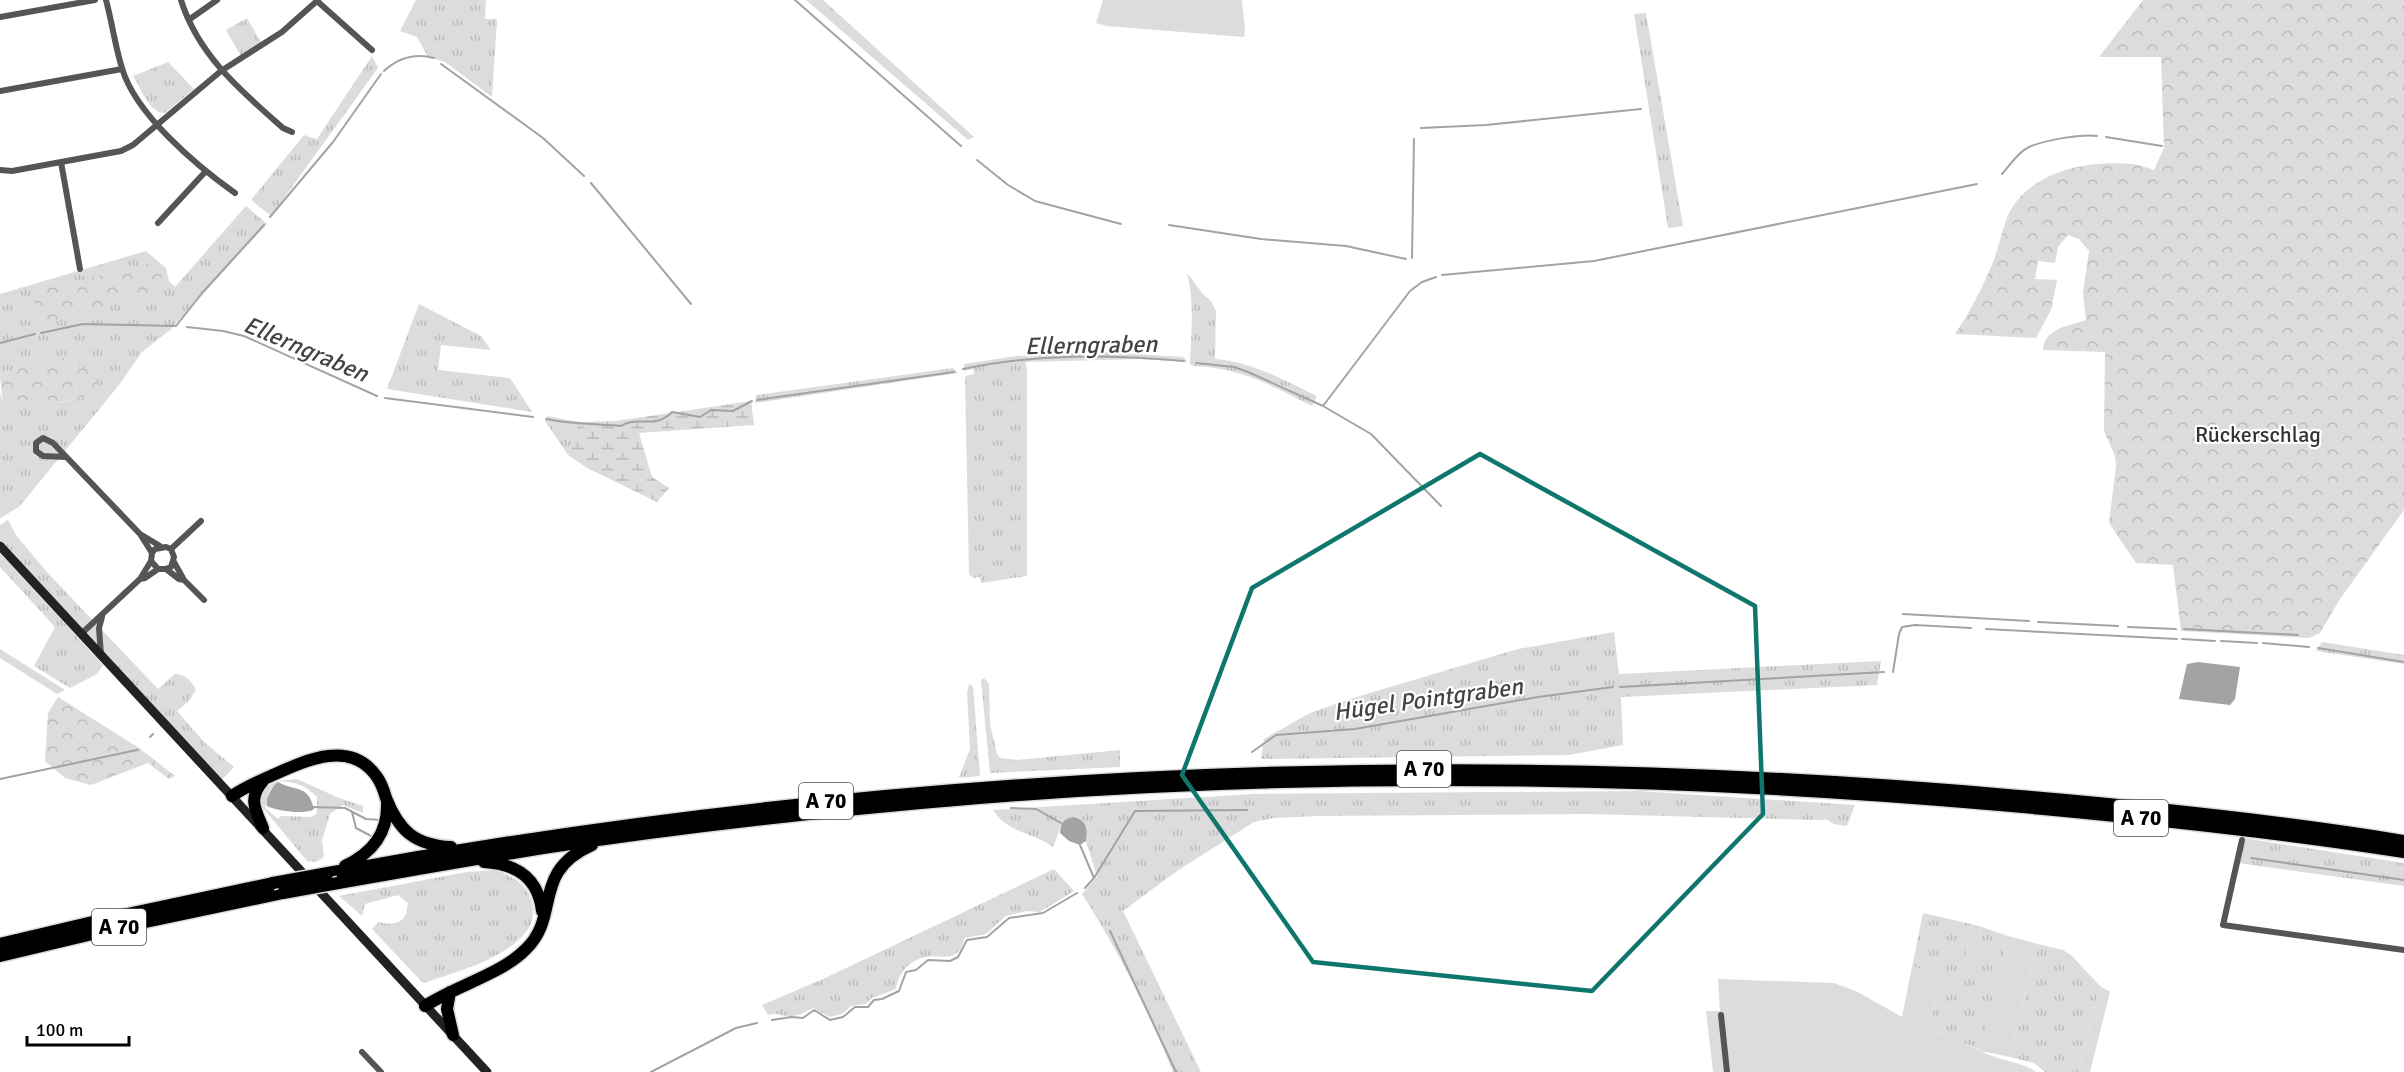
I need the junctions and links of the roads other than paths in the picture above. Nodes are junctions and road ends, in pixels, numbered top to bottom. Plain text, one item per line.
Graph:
1 (95, 0) edge
2 (106, 0) edge
3 (181, 0) edge
4 (217, 0) edge
5 (317, 1) edge
6 (0, 17) edge
7 (190, 19) junction
8 (372, 50) dead end
9 (122, 69) junction
10 (221, 71) junction
11 (0, 91) edge
12 (158, 125) junction
13 (292, 132) dead end
14 (61, 162) junction
15 (0, 171) edge
16 (206, 171) junction
17 (235, 193) dead end
18 (158, 223) dead end
19 (80, 269) dead end
20 (66, 457) junction
21 (201, 521) dead end
22 (140, 534) junction
23 (0, 546) edge
24 (160, 546) junction
25 (171, 549) junction
26 (152, 553) junction
27 (151, 561) junction
28 (174, 562) junction
29 (158, 569) junction
30 (166, 569) junction
31 (140, 579) junction
32 (184, 580) junction
33 (204, 600) dead end
34 (103, 615) junction
35 (81, 634) junction
36 (101, 655) junction
37 (266, 778) junction
38 (1878, 790) junction
39 (972, 793) junction
40 (232, 796) junction
41 (387, 799) junction
42 (263, 828) junction
43 (607, 839) junction
44 (2242, 840) dead end
45 (2404, 841) edge
46 (479, 847) junction
47 (2404, 852) edge
48 (468, 861) junction
49 (328, 873) junction
50 (543, 917) junction
51 (0, 944) edge
52 (2404, 950) edge
53 (0, 956) edge
54 (450, 992) junction
55 (426, 1006) junction
56 (1721, 1015) dead end
57 (453, 1035) junction
58 (362, 1052) dead end
59 (381, 1072) edge
60 (487, 1072) edge
61 (1727, 1072) edge

1 - 6 street
2 - 9 street
3 - 7 street
4 - 7 street
5 - 8 street
5 - 10 street
7 - 10 street
9 - 11 street
9 - 12 street
10 - 12 street
10 - 13 street
12 - 14 street
12 - 16 street
14 - 15 street
14 - 19 street
16 - 17 street
16 - 18 street
20 - 20 street
20 - 22 street
21 - 25 street
22 - 24 street
22 - 26 street
23 - 35 main road
24 - 25 street
24 - 26 street
25 - 28 street
26 - 27 street
27 - 29 street
27 - 31 street
28 - 30 street
28 - 32 street
29 - 30 street
29 - 31 street
30 - 32 street
31 - 34 street
32 - 33 street
34 - 35 street
34 - 36 street
35 - 36 main road
36 - 40 main road
37 - 40 highway
37 - 41 highway
37 - 42 highway
38 - 39 highway, A 70
38 - 45 highway, A 70
38 - 47 highway, A 70
39 - 43 highway, A 70
39 - 46 highway, A 70
40 - 42 main road
41 - 46 highway
41 - 49 highway
42 - 55 main road
43 - 48 highway, A 70
43 - 50 highway
44 - 52 street
46 - 49 highway, A 70
48 - 50 highway
48 - 53 highway, A 70, bridge
49 - 51 highway, A 70, bridge
50 - 54 highway
54 - 55 highway
54 - 57 highway
55 - 57 main road
56 - 61 street
57 - 60 main road
58 - 59 street

